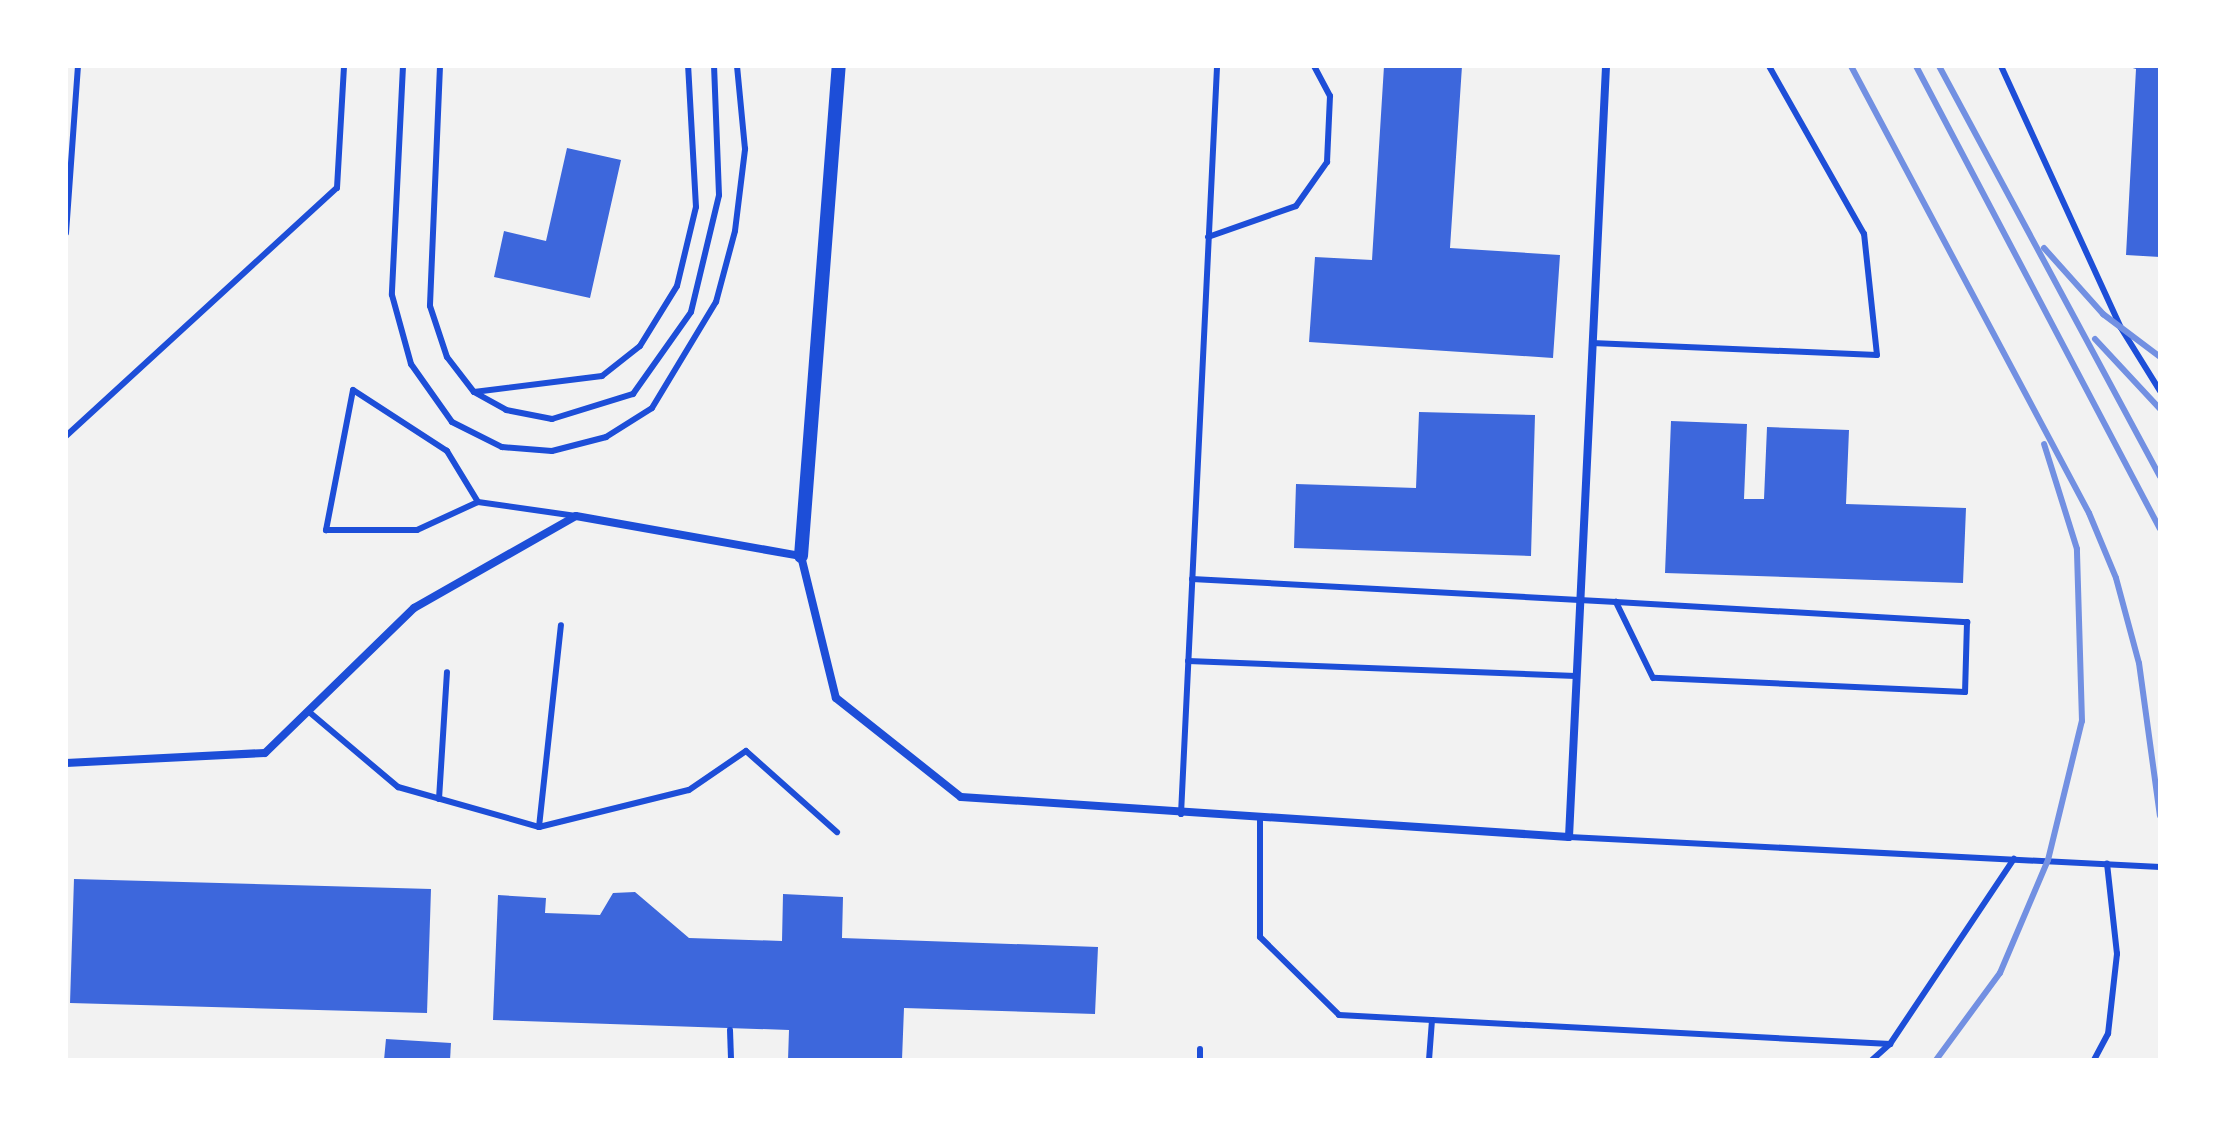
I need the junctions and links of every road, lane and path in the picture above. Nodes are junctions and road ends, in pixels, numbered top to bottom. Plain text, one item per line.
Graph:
1 (78, 66) edge
2 (344, 66) edge
3 (403, 66) edge
4 (440, 66) edge
5 (688, 66) edge
6 (714, 66) edge
7 (737, 66) edge
8 (839, 66) edge
9 (1217, 66) edge
10 (1314, 66) edge
11 (1606, 66) edge
12 (1769, 66) edge
13 (2001, 66) edge
14 (66, 233) edge
15 (1208, 237) junction
16 (1592, 343) junction
17 (2160, 391) edge
18 (474, 392) junction
19 (66, 436) edge
20 (478, 502) junction
21 (576, 516) junction
22 (801, 556) junction
23 (1192, 579) junction
24 (1582, 601) junction
25 (1616, 602) junction
26 (561, 625) dead end
27 (1188, 661) junction
28 (447, 672) dead end
29 (1576, 676) junction
30 (308, 711) junction
31 (66, 763) edge
32 (439, 799) junction
33 (1181, 815) junction
34 (1260, 820) junction
35 (539, 827) junction
36 (837, 832) dead end
37 (1569, 837) junction
38 (2014, 859) junction
39 (2107, 864) junction
40 (2160, 867) edge
41 (1432, 1020) junction
42 (730, 1030) dead end
43 (1890, 1044) junction
44 (1200, 1049) dead end
45 (731, 1060) edge
46 (1200, 1060) edge
47 (1429, 1060) edge
48 (1872, 1060) edge
49 (2094, 1060) edge

1 - 14 lane
2 - 19 lane
3 - 7 lane
4 - 18 lane
5 - 18 lane
6 - 18 lane
8 - 22 street
9 - 15 lane
10 - 15 lane
11 - 16 street
12 - 16 lane
13 - 17 lane
15 - 23 lane
16 - 24 street
20 - 20 lane
20 - 21 lane
21 - 22 street
21 - 30 street
22 - 33 street
23 - 24 lane
23 - 27 lane
24 - 25 lane
24 - 29 street
25 - 25 lane
26 - 35 lane
27 - 29 lane
27 - 33 lane
28 - 32 lane
29 - 37 street
30 - 31 street
30 - 32 lane
32 - 35 lane
33 - 34 street
34 - 37 street
34 - 41 lane
35 - 36 lane
37 - 38 lane
38 - 39 lane
38 - 43 lane
39 - 40 lane
39 - 49 lane
41 - 43 lane
41 - 47 lane
42 - 45 lane
43 - 48 lane
44 - 46 lane

